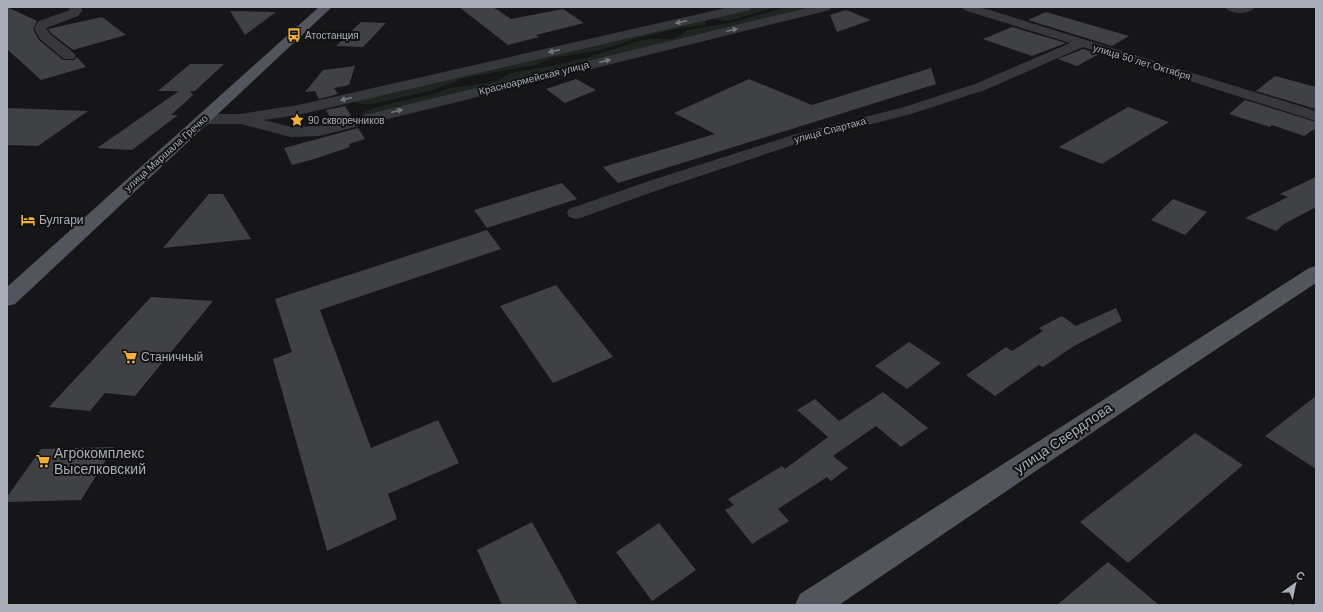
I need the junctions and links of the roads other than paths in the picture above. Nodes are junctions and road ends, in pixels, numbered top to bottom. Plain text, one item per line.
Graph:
1 (75, 7) edge
2 (326, 7) edge
3 (746, 7) edge
4 (826, 7) edge
5 (968, 7) edge
6 (1081, 43) junction
7 (69, 56) dead end
8 (1316, 116) edge
9 (204, 119) junction
10 (241, 119) junction
11 (576, 213) dead end
12 (1316, 273) edge
13 (7, 299) edge
14 (811, 605) edge

1 - 7 street
2 - 9 main road, улица Маршала Гречко
3 -> 10 street, Красноармейская улица
10 -> 4 street, Красноармейская улица
5 - 6 street, улица 50 лет Октября
6 - 8 street, улица 50 лет Октября
6 - 11 street, улица Спартака
9 - 10 street, Красноармейская улица
9 - 13 main road, улица Маршала Гречко
12 - 14 main road, улица Свердлова

